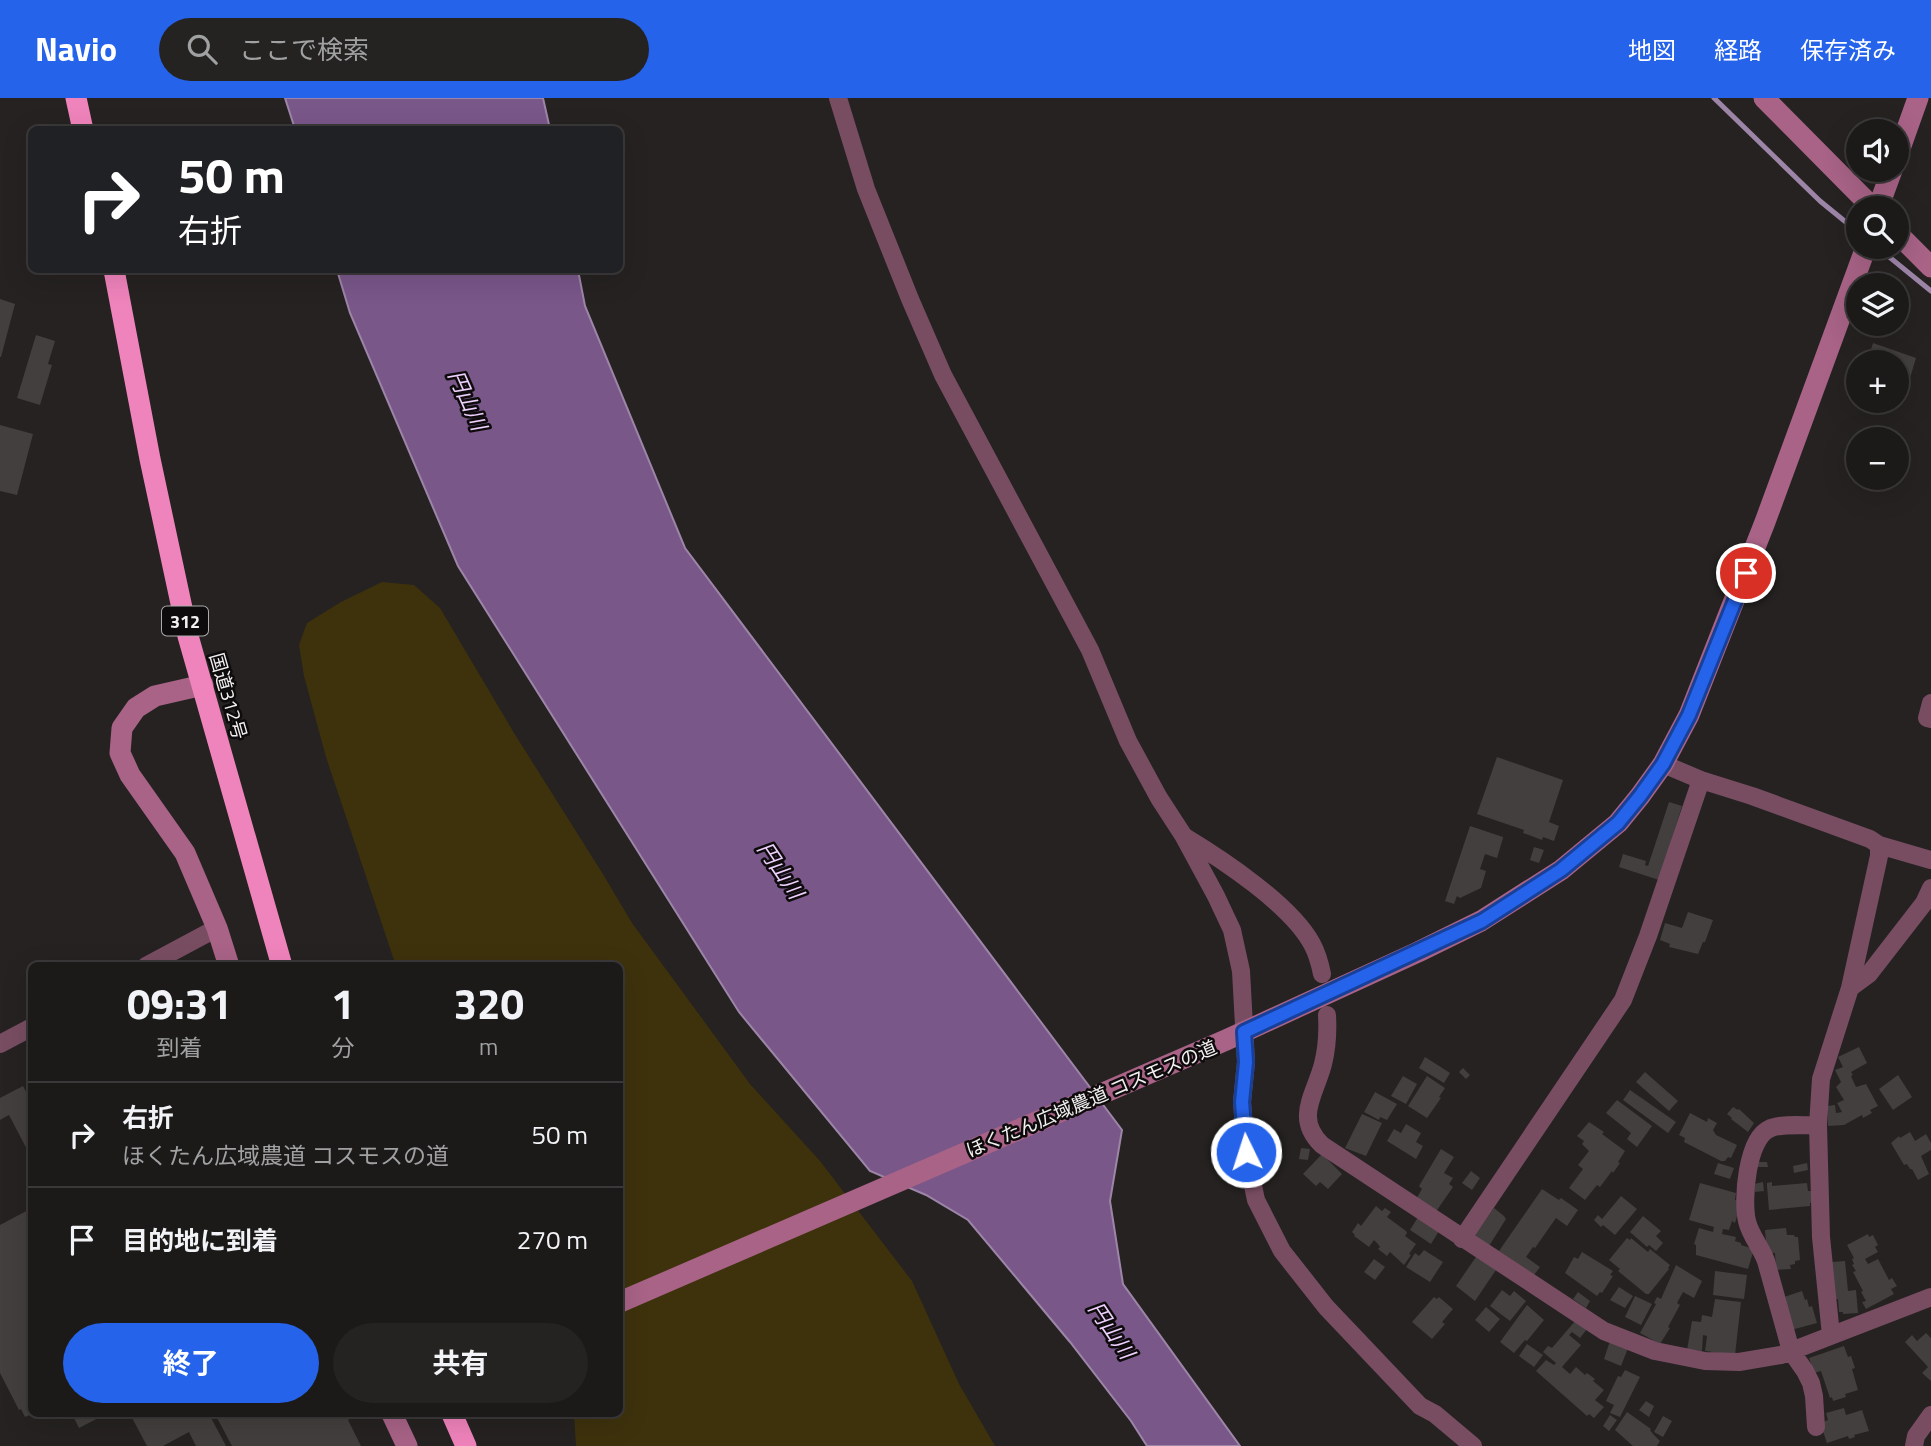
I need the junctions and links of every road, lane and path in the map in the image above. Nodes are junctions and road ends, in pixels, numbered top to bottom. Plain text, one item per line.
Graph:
1 (76, 98) edge
2 (838, 98) edge
3 (1764, 98) edge
4 (1918, 98) edge
5 (1909, 123) edge
6 (82, 126) edge
7 (1861, 196) edge
8 (1909, 245) edge
9 (1862, 259) edge
10 (1931, 267) edge
11 (115, 273) edge
12 (202, 685) junction
13 (1931, 703) edge
14 (1931, 719) edge
15 (1663, 764) junction
16 (1701, 780) junction
17 (1183, 835) junction
18 (1879, 845) junction
19 (1931, 860) edge
20 (1931, 888) edge
21 (217, 928) junction
22 (153, 962) edge
23 (228, 962) edge
24 (281, 962) edge
25 (1322, 974) dead end
26 (1850, 988) junction
27 (1327, 1015) dead end
28 (28, 1029) edge
29 (1235, 1036) junction
30 (0, 1044) edge
31 (1818, 1125) junction
32 (1462, 1239) junction
33 (1931, 1297) edge
34 (623, 1301) edge
35 (1831, 1335) junction
36 (1791, 1351) junction
37 (1931, 1415) edge
38 (393, 1417) edge
39 (453, 1417) edge
40 (1816, 1427) dead end
41 (407, 1446) edge
42 (466, 1446) edge
43 (1474, 1446) edge
44 (1914, 1446) edge

1 - 6 highway
2 - 17 street
3 - 7 street
4 - 5 street
8 - 10 street
9 - 15 street, ほくたん広域農道 コスモスの道
11 - 12 highway, 国道312号 / 312
12 - 21 street
12 - 24 highway, 国道312号 / 312
13 - 14 street
15 - 16 street
15 - 29 street, ほくたん広域農道 コスモスの道
16 - 18 street
16 - 32 street
17 - 25 street
17 - 29 street
18 - 19 street
18 - 26 street
20 - 26 street
21 - 22 street
21 - 23 street
26 - 31 street
27 - 32 street
28 - 30 street
29 - 34 street, ほくたん広域農道 コスモスの道
29 - 43 street
31 - 35 street
31 - 36 street
32 - 36 street
33 - 35 street
35 - 36 street
36 - 40 street
37 - 44 street
38 - 41 street
39 - 42 highway

